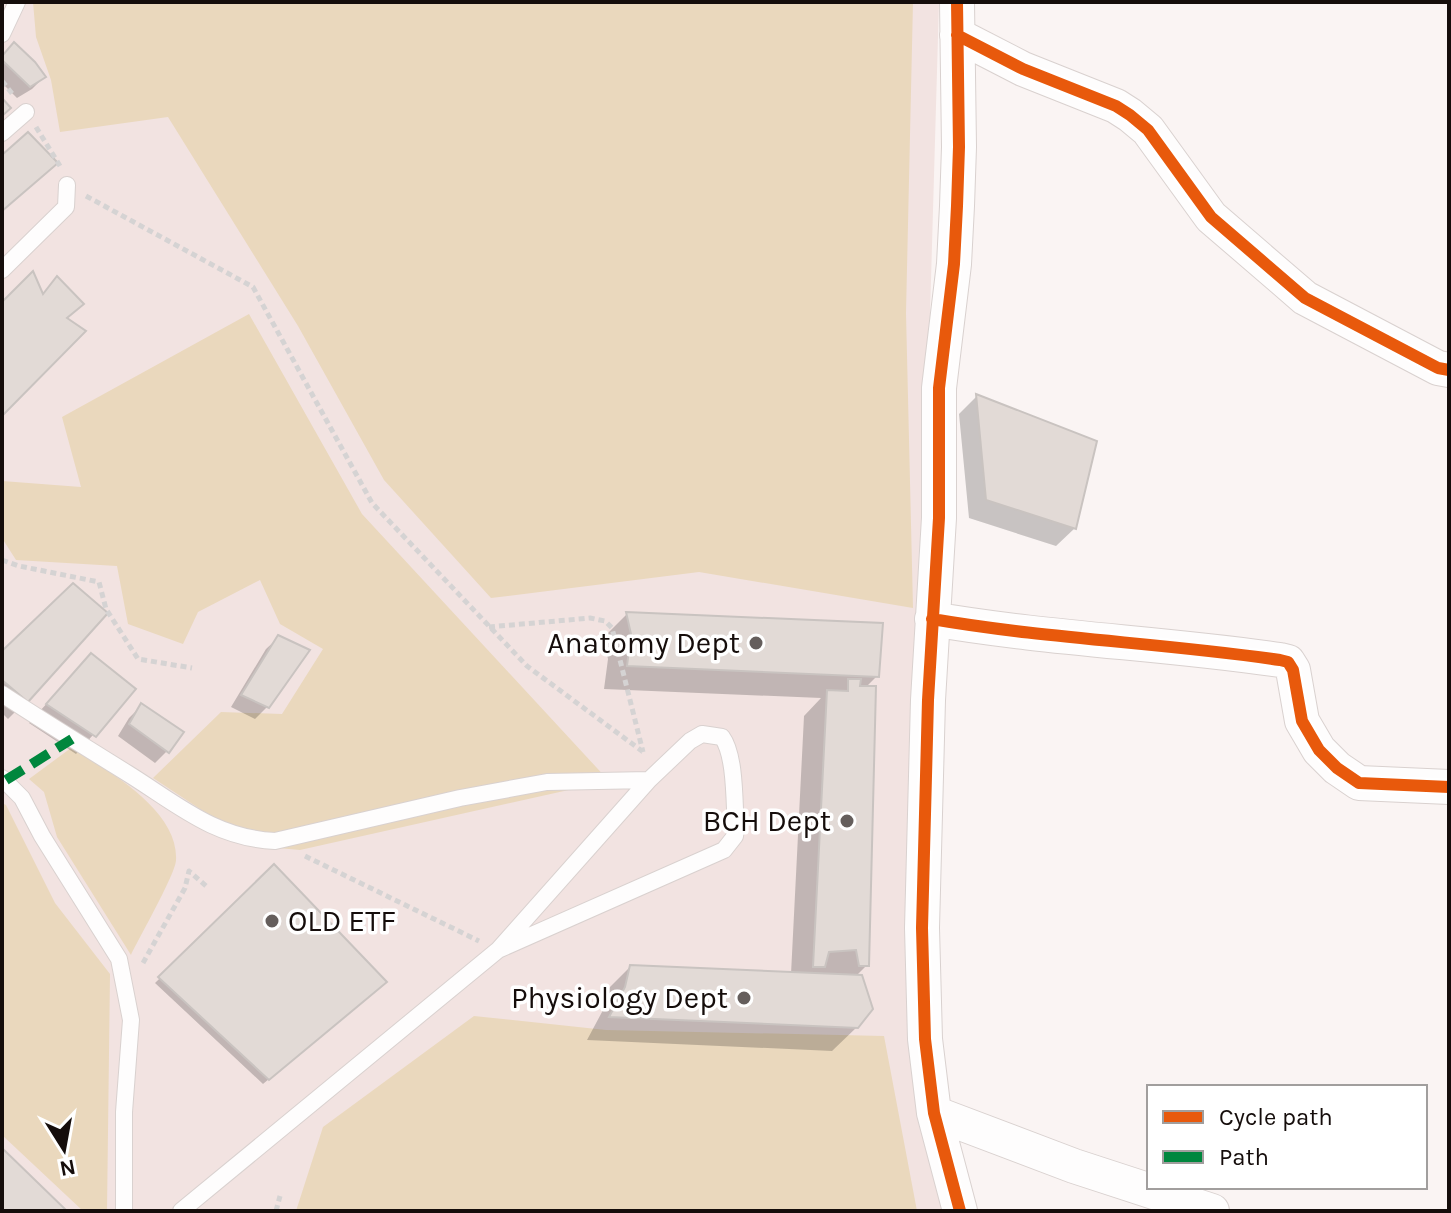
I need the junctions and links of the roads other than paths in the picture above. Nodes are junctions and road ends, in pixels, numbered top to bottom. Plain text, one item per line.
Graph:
1 (17, 2) edge
2 (957, 19) edge
3 (2, 34) edge
4 (26, 112) road end
5 (2, 133) edge
6 (67, 185) road end
7 (2, 270) edge
8 (1449, 370) edge
9 (932, 619) junction
10 (2, 694) edge
11 (2, 778) edge
12 (649, 780) junction
13 (1449, 787) edge
14 (498, 950) junction
15 (934, 1113) junction
16 (124, 1211) edge
17 (181, 1211) edge
18 (960, 1211) edge
19 (1212, 1211) edge

1 - 3 lane
2 - 8 street
2 - 9 street
4 - 5 lane
6 - 7 lane
9 - 13 street
9 - 15 street
10 - 12 lane
11 - 16 lane
12 - 14 lane
12 - 14 lane
14 - 17 lane
15 - 18 street
15 - 19 street

